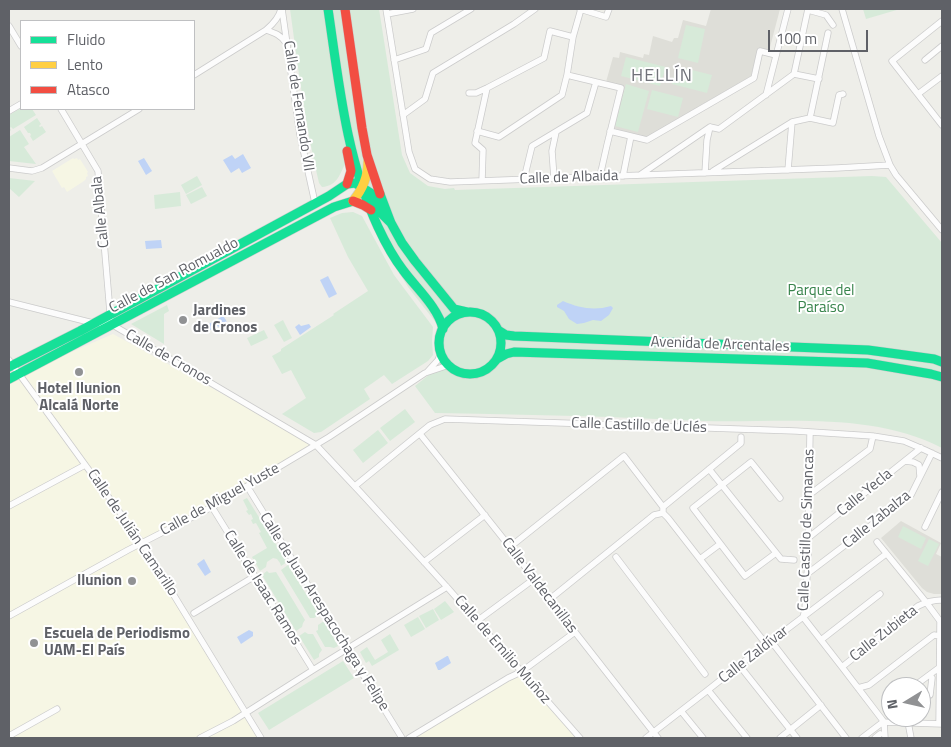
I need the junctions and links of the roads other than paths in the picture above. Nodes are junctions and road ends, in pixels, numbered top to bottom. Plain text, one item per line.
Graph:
1 (282, 9) edge
2 (328, 9) edge
3 (345, 9) edge
4 (413, 9) edge
5 (471, 9) edge
6 (535, 9) edge
7 (580, 9) edge
8 (609, 9) edge
9 (788, 9) edge
10 (808, 9) edge
11 (842, 9) edge
12 (387, 11) edge
13 (942, 21) edge
14 (833, 25) dead end
15 (9, 26) edge
16 (266, 30) junction
17 (828, 33) dead end
18 (573, 37) junction
19 (20, 44) edge
20 (942, 46) edge
21 (288, 47) junction
22 (776, 55) junction
23 (394, 60) junction
24 (925, 60) dead end
25 (195, 74) edge
26 (794, 74) junction
27 (567, 75) junction
28 (942, 76) edge
29 (819, 79) junction
30 (596, 82) junction
31 (487, 88) junction
32 (469, 93) dead end
33 (843, 94) dead end
34 (918, 94) junction
35 (766, 95) junction
36 (20, 105) edge
37 (62, 110) edge
38 (137, 110) edge
39 (9, 111) edge
40 (344, 114) junction
41 (403, 115) junction
42 (810, 118) junction
43 (792, 122) junction
44 (942, 125) edge
45 (710, 127) junction
46 (477, 131) junction
47 (610, 131) junction
48 (556, 132) junction
49 (631, 136) junction
50 (82, 143) junction
51 (367, 156) junction
52 (890, 165) junction
53 (9, 168) edge
54 (788, 170) junction
55 (708, 172) junction
56 (639, 175) junction
57 (600, 176) junction
58 (623, 176) junction
59 (554, 178) junction
60 (524, 179) junction
61 (482, 181) junction
62 (347, 184) junction
63 (363, 187) junction
64 (353, 201) junction
65 (315, 203) junction
66 (371, 210) junction
67 (391, 223) junction
68 (942, 230) edge
69 (9, 302) edge
70 (467, 312) junction
71 (111, 314) junction
72 (93, 323) junction
73 (111, 324) junction
74 (443, 329) junction
75 (498, 330) junction
76 (441, 353) junction
77 (497, 360) junction
78 (942, 362) edge
79 (10, 364) edge
80 (449, 365) junction
81 (426, 374) junction
82 (19, 375) junction
83 (942, 377) edge
84 (9, 379) edge
85 (810, 432) junction
86 (420, 434) junction
87 (874, 436) junction
88 (741, 437) dead end
89 (316, 445) junction
90 (921, 448) junction
91 (932, 453) junction
92 (942, 458) edge
93 (905, 461) junction
94 (85, 465) junction
95 (709, 469) junction
96 (921, 476) junction
97 (722, 485) junction
98 (247, 486) junction
99 (355, 486) junction
100 (942, 492) edge
101 (809, 495) junction
102 (780, 498) dead end
103 (9, 506) edge
104 (212, 507) junction
105 (663, 510) junction
106 (485, 515) junction
107 (925, 527) dead end
108 (808, 538) junction
109 (878, 542) dead end
110 (142, 543) junction
111 (720, 544) junction
112 (510, 546) junction
113 (776, 553) junction
114 (886, 554) junction
115 (616, 557) dead end
116 (700, 559) junction
117 (794, 560) dead end
118 (424, 562) junction
119 (807, 574) junction
120 (250, 579) dead end
121 (534, 579) junction
122 (447, 587) junction
123 (880, 594) dead end
124 (550, 599) junction
125 (942, 600) edge
126 (926, 602) junction
127 (194, 613) dead end
128 (9, 616) edge
129 (803, 617) junction
130 (477, 621) junction
131 (575, 632) junction
132 (940, 636) junction
133 (821, 640) junction
134 (768, 642) junction
135 (346, 649) junction
136 (940, 664) edge
137 (739, 665) junction
138 (842, 666) junction
139 (313, 670) junction
140 (522, 672) junction
141 (705, 674) dead end
142 (925, 677) edge
143 (932, 678) dead end
144 (931, 686) edge
145 (858, 688) junction
146 (708, 690) junction
147 (941, 691) edge
148 (821, 705) junction
149 (58, 709) dead end
150 (681, 712) junction
151 (246, 713) junction
152 (881, 718) edge
153 (881, 724) edge
154 (940, 724) edge
155 (791, 730) junction
156 (653, 732) junction
157 (9, 736) edge
158 (200, 738) edge
159 (261, 738) edge
160 (402, 738) edge
161 (409, 738) edge
162 (580, 738) edge
163 (646, 738) edge
164 (658, 738) edge
165 (703, 738) edge
166 (747, 738) edge
167 (780, 738) edge
168 (797, 738) edge
169 (846, 738) edge
170 (862, 738) edge

1 - 16 street
1 - 21 street, Calle de Fernando VII
2 - 40 main road
3 - 51 main road
4 - 12 street
5 - 23 street
6 - 41 street
7 - 8 street
7 - 18 street
9 - 22 street
10 - 14 street
10 - 26 street
11 - 52 street
12 - 23 street, Calle de Albaida
13 - 34 street
15 - 19 street
16 - 21 street
16 - 25 street
17 - 29 street
18 - 27 street
18 - 31 street
20 - 24 street
21 - 65 street, Calle de Fernando VII
22 - 35 street
22 - 49 street
23 - 41 street, Calle de Albaida
26 - 29 street
26 - 35 street
27 - 30 street
27 - 46 street
28 - 34 street
29 - 42 street
30 - 47 street
30 - 48 street
31 - 32 street
31 - 46 street
33 - 42 street
34 - 44 street
35 - 45 street
36 - 39 street
37 - 50 street, Calle Albala
38 - 50 street
40 - 62 main road
40 - 63 main road
41 - 61 street, Calle de Albaida
42 - 43 street
43 - 54 street
43 - 55 street
45 - 55 street
45 - 56 street
46 - 61 street
47 - 49 street
47 - 57 street
48 - 59 street
48 - 60 street
49 - 58 street
50 - 53 street
50 - 71 street, Calle Albala
51 - 63 main road
51 - 67 main road
52 - 54 street, Calle de Albaida
52 - 68 street
54 - 55 street, Calle de Albaida
55 - 56 street, Calle de Albaida
56 - 58 street, Calle de Albaida
57 - 58 street, Calle de Albaida
57 - 59 street, Calle de Albaida
59 - 60 street, Calle de Albaida
60 - 61 street, Calle de Albaida
62 - 63 main road
62 - 65 main road, Calle de San Romualdo
63 - 64 main road
63 - 66 main road
63 - 67 main road
64 - 66 main road
64 - 73 main road, Calle de San Romualdo
65 - 71 main road, Calle de San Romualdo
66 - 74 main road
67 - 70 main road
69 - 72 street, Calle de Cronos
70 - 74 main road
70 - 75 main road
71 - 72 main road, Calle de San Romualdo
71 - 73 street, Calle Albala
72 - 73 street, Calle de Cronos
72 - 79 main road, Calle de San Romualdo
73 - 82 main road, Calle de San Romualdo
73 - 89 street, Calle de Cronos
74 - 76 main road
75 - 77 main road
75 - 78 main road, Avenida de Arcentales
76 - 80 main road
76 - 81 street, Calle de Miguel Yuste
77 - 80 main road
77 - 83 main road, Avenida de Arcentales
79 - 82 street, Calle de Julián Camarillo
80 - 81 street, Calle de Miguel Yuste
81 - 89 street, Calle de Miguel Yuste
82 - 84 main road, Calle de San Romualdo
82 - 94 street, Calle de Julián Camarillo
85 - 86 street, Calle Castillo de Uclés
85 - 87 street, Calle Castillo de Uclés
85 - 101 street, Calle Castillo de Simancas
86 - 99 street, Calle Castillo de Uclés
86 - 106 street, Calle Valdecanillas
87 - 90 street, Calle Castillo de Uclés
87 - 101 street
88 - 95 street
89 - 98 street, Calle de Miguel Yuste
89 - 99 street, Calle de Emilio Muñoz
90 - 91 street, Calle Castillo de Uclés
90 - 93 street, Calle Yecla
91 - 92 street, Calle Castillo de Uclés
91 - 96 street, Calle Zabalza
93 - 96 street
93 - 108 street, Calle Yecla
94 - 103 street
94 - 110 street, Calle de Julián Camarillo
95 - 97 street
95 - 105 street
96 - 119 street, Calle Zabalza
97 - 102 street
97 - 111 street
97 - 113 street
98 - 104 street, Calle de Miguel Yuste
98 - 135 street, Calle de Juan Arespacochaga y Felipe
99 - 118 street, Calle de Emilio Muñoz
100 - 107 street
101 - 108 street, Calle Castillo de Simancas
104 - 110 street, Calle de Miguel Yuste
104 - 139 street, Calle de Isaac Ramos
105 - 112 street, Calle Castillo de Uclés
105 - 116 street
105 - 124 street
106 - 112 street, Calle Valdecanillas
106 - 118 street
108 - 119 street, Calle Castillo de Simancas
109 - 114 street
110 - 128 street, Calle de Miguel Yuste
110 - 151 street, Calle de Julián Camarillo
111 - 113 street
111 - 116 street
112 - 121 street, Calle Valdecanillas
113 - 117 street
114 - 126 street
114 - 129 street, Calle Zaldívar
115 - 141 street
116 - 134 street
118 - 122 street, Calle de Emilio Muñoz
119 - 129 street, Calle Castillo de Simancas
120 - 127 street
121 - 124 street, Calle Valdecanillas
121 - 130 street
122 - 130 street, Calle de Emilio Muñoz
122 - 135 street
123 - 133 street
124 - 131 street, Calle Valdecanillas
125 - 126 street
126 - 132 street
126 - 138 street, Calle Zubieta
129 - 133 street, Calle Castillo de Simancas
129 - 134 street, Calle Zaldívar
130 - 140 street, Calle de Emilio Muñoz
131 - 140 street
131 - 156 street, Calle Valdecanillas
132 - 136 street
132 - 145 street
133 - 138 street, Calle Castillo de Simancas
134 - 137 street, Calle Zaldívar
134 - 148 street
135 - 139 street
135 - 160 street, Calle de Juan Arespacochaga y Felipe
136 - 142 street
136 - 147 street
137 - 146 street, Calle Zaldívar
137 - 155 street
138 - 145 street, Calle Castillo de Simancas
139 - 151 street
140 - 161 street
140 - 162 street, Calle de Emilio Muñoz
143 - 144 street
145 - 152 street, Calle Castillo de Simancas
146 - 150 street, Calle Zaldívar
146 - 166 street
147 - 154 street
148 - 155 street
148 - 169 street
149 - 157 street
150 - 156 street, Calle Zaldívar
150 - 165 street
151 - 158 street
151 - 159 street, Calle de Julián Camarillo
153 - 170 street
155 - 167 street
155 - 168 street
156 - 163 street, Calle Zaldívar
156 - 164 street, Calle Valdecanillas

